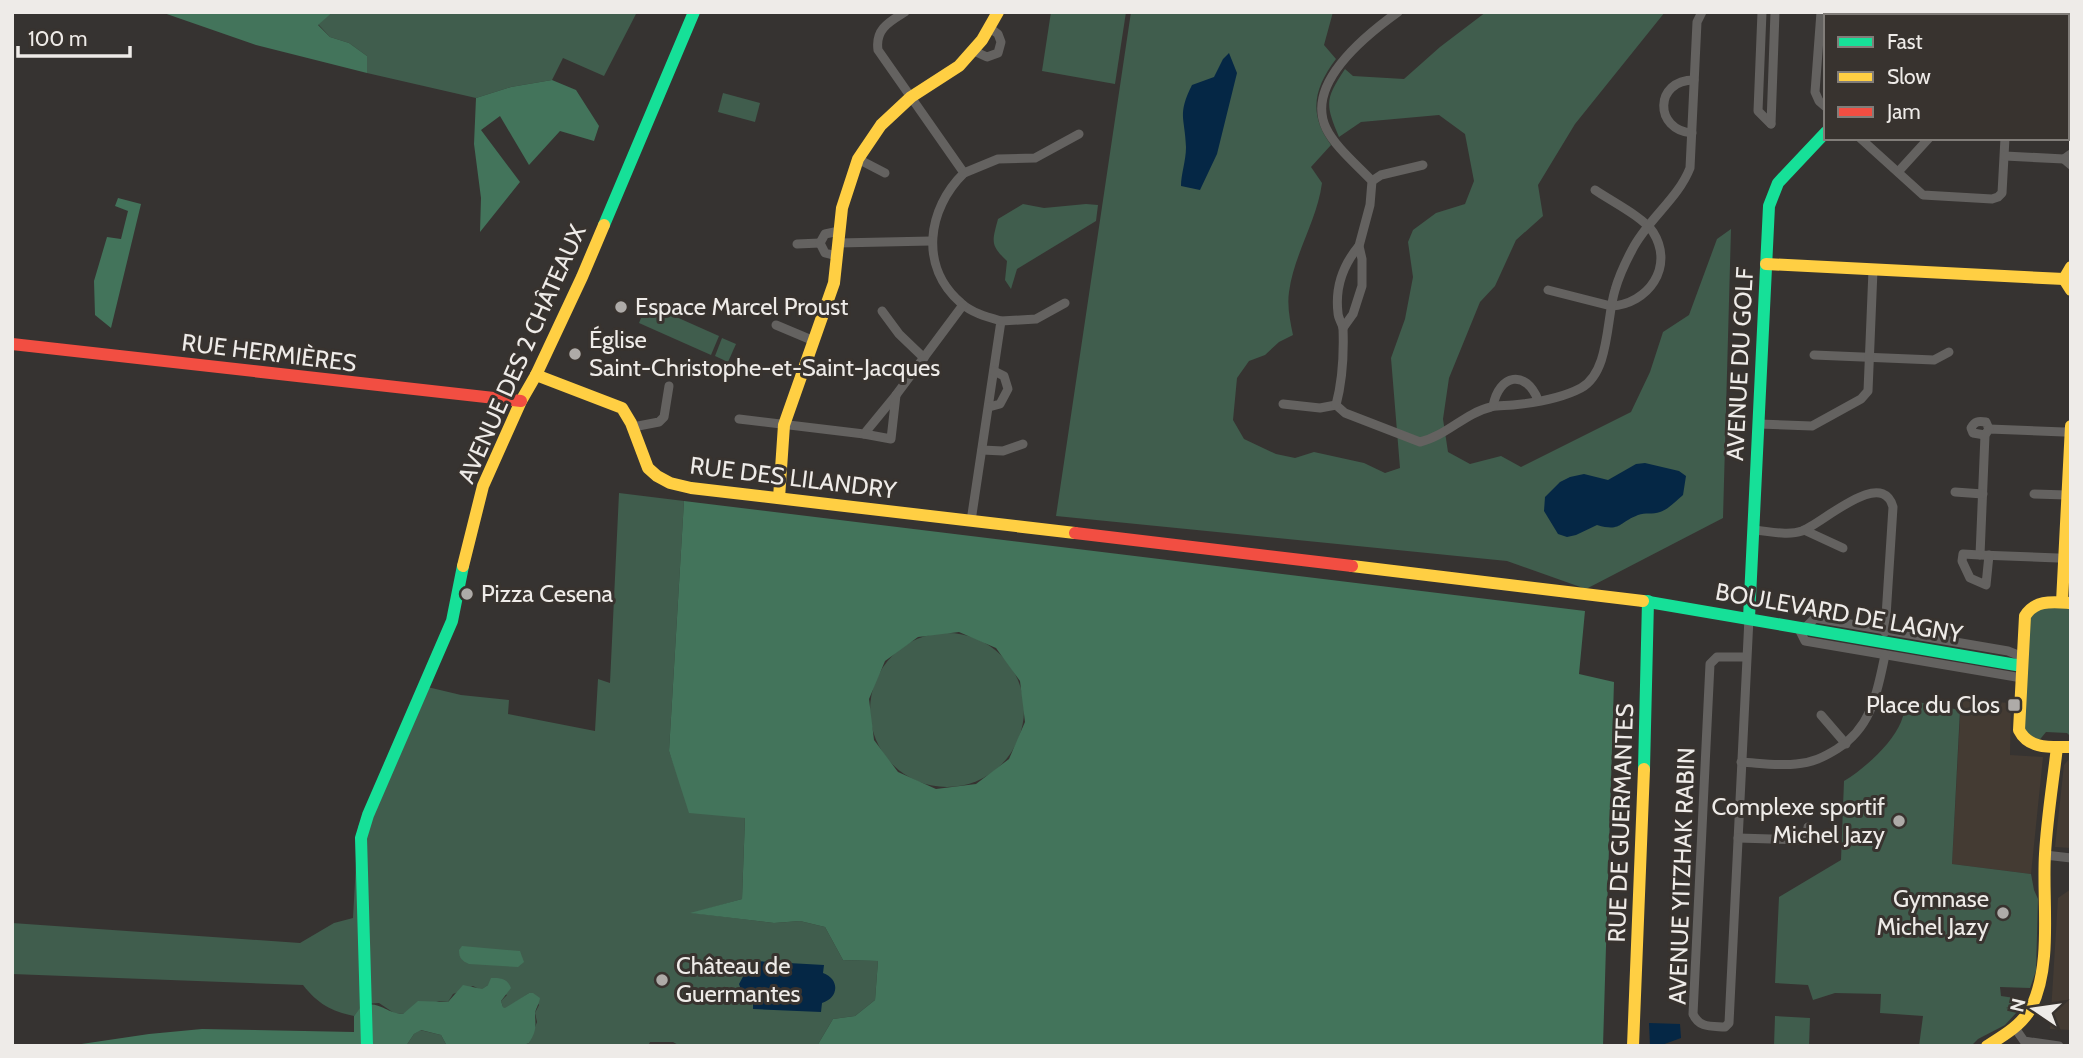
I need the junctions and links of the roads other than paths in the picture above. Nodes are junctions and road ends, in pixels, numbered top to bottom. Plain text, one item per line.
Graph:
1 (694, 12) edge
2 (905, 12) edge
3 (998, 12) edge
4 (1398, 12) edge
5 (1702, 12) edge
6 (1762, 12) edge
7 (1775, 12) edge
8 (1821, 12) edge
9 (990, 28) junction
10 (974, 51) junction
11 (1694, 80) junction
12 (911, 97) junction
13 (1824, 106) edge
14 (1692, 133) junction
15 (1079, 134) dead end
16 (1824, 134) edge
17 (1862, 140) edge
18 (1927, 140) edge
19 (2005, 140) edge
20 (2005, 156) junction
21 (858, 159) junction
22 (2069, 160) edge
23 (1423, 165) dead end
24 (1898, 172) junction
25 (885, 173) dead end
26 (964, 173) junction
27 (1372, 181) junction
28 (1595, 190) dead end
29 (1647, 226) junction
30 (931, 241) junction
31 (820, 243) junction
32 (838, 243) junction
33 (797, 244) dead end
34 (1359, 246) junction
35 (1766, 264) junction
36 (1873, 270) junction
37 (2069, 279) edge
38 (1548, 290) dead end
39 (1065, 303) dead end
40 (963, 305) junction
41 (1611, 306) junction
42 (882, 312) dead end
43 (1001, 321) junction
44 (776, 325) dead end
45 (1343, 328) junction
46 (814, 341) junction
47 (12, 344) edge
48 (1949, 352) dead end
49 (1814, 355) dead end
50 (1870, 357) junction
51 (924, 358) junction
52 (994, 371) junction
53 (536, 375) junction
54 (669, 386) dead end
55 (896, 395) junction
56 (1538, 400) junction
57 (521, 401) junction
58 (1283, 404) dead end
59 (1336, 405) junction
60 (1493, 406) junction
61 (989, 407) junction
62 (739, 419) dead end
63 (1759, 424) junction
64 (784, 425) junction
65 (633, 427) junction
66 (2071, 429) edge
67 (864, 434) junction
68 (1023, 444) dead end
69 (982, 450) junction
70 (1955, 492) dead end
71 (1983, 494) junction
72 (2034, 494) dead end
73 (2067, 495) junction
74 (779, 498) junction
75 (971, 521) junction
76 (1753, 530) junction
77 (1804, 530) junction
78 (1843, 548) dead end
79 (2067, 561) edge
80 (1648, 601) junction
81 (2066, 603) edge
82 (1749, 618) junction
83 (1802, 628) junction
84 (1885, 632) junction
85 (1885, 655) junction
86 (1746, 657) junction
87 (2022, 667) junction
88 (1821, 715) dead end
89 (1846, 744) junction
90 (2057, 747) junction
91 (2071, 747) edge
92 (1741, 762) junction
93 (1808, 827) dead end
94 (1738, 838) junction
95 (2045, 855) junction
96 (2071, 858) edge
97 (2017, 1032) junction
98 (367, 1046) edge
99 (1633, 1046) edge
100 (1987, 1046) edge
101 (2014, 1046) edge
102 (2059, 1046) edge

1 - 53 main road, AVENUE DES 2 CHÂTEAUX
2 - 12 street
3 - 9 main road
4 - 27 street
5 - 11 street
6 - 7 street
8 - 13 street
9 - 10 main road
9 - 10 street
10 - 12 main road
11 - 14 street
11 - 14 street
12 - 21 main road
12 - 26 street
14 - 29 street
15 - 26 street
16 - 35 main road, AVENUE DU GOLF
17 - 24 street
18 - 24 street
19 - 20 street
20 - 22 street
20 - 24 street
21 - 25 street
21 - 32 main road
23 - 27 street
26 - 30 street
27 - 34 street
28 - 29 street
29 - 41 street
29 - 41 street
30 - 32 street
30 - 40 street
31 - 32 street
31 - 32 street
31 - 33 street
32 - 46 main road
34 - 45 street
34 - 45 street
35 - 36 main road
35 - 63 main road, AVENUE DU GOLF
36 - 37 main road
36 - 50 street
38 - 41 street
39 - 43 street
40 - 43 street
40 - 51 street
41 - 56 street
42 - 51 street
43 - 52 street
44 - 46 street
45 - 59 street
46 - 64 main road
47 - 57 main road, RUE HERMIÈRES
48 - 50 street
49 - 50 street
50 - 63 street
51 - 55 street
52 - 61 street
52 - 61 street
53 - 57 main road, AVENUE DES 2 CHÂTEAUX
53 - 65 main road, RUE DES LILANDRY
54 - 65 street
55 - 67 street
55 - 67 street
56 - 60 street
56 - 60 street
57 - 98 main road, AVENUE DES 2 CHÂTEAUX
58 - 59 street
59 - 60 street
61 - 69 street
62 - 64 street
63 - 76 main road, AVENUE DU GOLF
64 - 67 street
64 - 74 main road
65 - 74 main road, RUE DES LILANDRY
66 - 71 street
66 - 73 main road
68 - 69 street
69 - 75 street
70 - 71 street
71 - 79 street
72 - 73 street
73 - 79 main road
74 - 75 main road, RUE DES LILANDRY
75 - 80 main road, RUE DES LILANDRY
76 - 77 street
76 - 82 main road, AVENUE DU GOLF
77 - 78 street
77 - 84 street
79 - 81 main road
80 - 82 main road, BOULEVARD DE LAGNY
80 - 99 main road, RUE DE GUERMANTES
81 - 87 main road
82 - 83 main road, BOULEVARD DE LAGNY
82 - 86 street, AVENUE YITZHAK RABIN
83 - 84 street
83 - 85 street
83 - 87 main road, BOULEVARD DE LAGNY
84 - 87 street
85 - 87 street
85 - 89 street
86 - 92 street, AVENUE YITZHAK RABIN
86 - 94 street, AVENUE YITZHAK RABIN
87 - 90 main road
88 - 89 street
89 - 92 street
90 - 91 main road
90 - 95 main road
92 - 94 street, AVENUE YITZHAK RABIN
93 - 94 street
95 - 96 street
95 - 97 main road
97 - 100 main road
97 - 101 street
97 - 102 street

